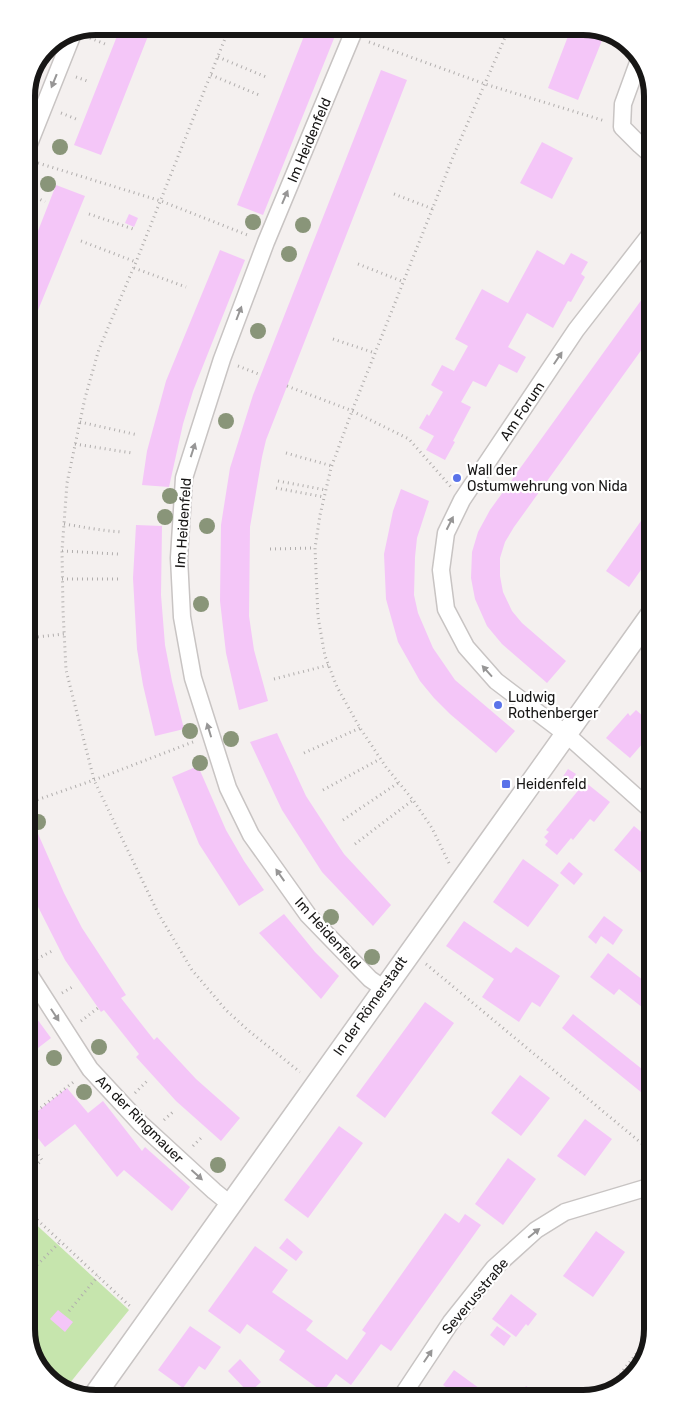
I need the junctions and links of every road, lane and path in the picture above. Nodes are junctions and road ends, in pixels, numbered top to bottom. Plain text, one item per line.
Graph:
1 (227, 35) edge
2 (352, 35) edge
3 (364, 35) edge
4 (506, 35) edge
5 (70, 41) edge
6 (218, 57) junction
7 (637, 67) edge
8 (211, 74) junction
9 (266, 77) dead end
10 (485, 84) junction
11 (259, 95) dead end
12 (622, 127) junction
13 (35, 144) edge
14 (644, 148) edge
15 (35, 157) edge
16 (394, 194) dead end
17 (35, 197) edge
18 (160, 201) junction
19 (45, 202) dead end
20 (433, 209) junction
21 (89, 214) dead end
22 (133, 229) dead end
23 (81, 241) dead end
24 (266, 242) junction
25 (644, 244) edge
26 (136, 262) junction
27 (358, 264) dead end
28 (134, 268) junction
29 (404, 282) junction
30 (186, 287) dead end
31 (333, 339) dead end
32 (375, 353) junction
33 (287, 386) dead end
34 (352, 411) junction
35 (80, 422) junction
36 (138, 435) dead end
37 (75, 444) junction
38 (132, 453) dead end
39 (286, 453) dead end
40 (332, 466) junction
41 (278, 481) dead end
42 (276, 488) dead end
43 (326, 490) junction
44 (324, 497) junction
45 (462, 500) junction
46 (64, 524) junction
47 (123, 532) dead end
48 (270, 548) dead end
49 (315, 548) junction
50 (62, 551) junction
51 (118, 554) dead end
52 (62, 579) junction
53 (119, 579) dead end
54 (644, 625) edge
55 (64, 634) junction
56 (35, 637) edge
57 (329, 665) junction
58 (274, 679) dead end
59 (360, 728) junction
60 (566, 734) junction
61 (210, 736) junction
62 (304, 753) dead end
63 (380, 759) junction
64 (94, 780) junction
65 (398, 783) junction
66 (322, 790) dead end
67 (35, 800) edge
68 (413, 800) junction
69 (644, 804) edge
70 (343, 820) dead end
71 (356, 844) dead end
72 (450, 866) dead end
73 (425, 963) dead end
74 (35, 983) edge
75 (383, 988) junction
76 (90, 1069) junction
77 (301, 1072) dead end
78 (35, 1112) edge
79 (644, 1145) edge
80 (35, 1151) edge
81 (35, 1166) edge
82 (644, 1188) edge
83 (230, 1204) junction
84 (35, 1219) edge
85 (60, 1242) junction
86 (35, 1267) edge
87 (98, 1276) junction
88 (69, 1311) dead end
89 (135, 1311) dead end
90 (641, 1350) edge
91 (614, 1382) edge
92 (98, 1390) edge
93 (406, 1390) edge

1 - 6 path
24 -> 2 street, Im Heidenfeld
3 - 10 path
4 - 10 path
5 -> 13 street
6 - 8 path
6 - 9 path
7 - 12 street
8 - 11 path
8 - 18 path
10 - 12 path
10 - 20 path
12 - 14 street
15 - 18 path
16 - 20 path
17 - 19 path
18 - 24 path
18 - 26 path
20 - 29 path
21 - 22 path
23 - 26 path
61 -> 24 street, Im Heidenfeld
45 -> 25 street, Am Forum
26 - 28 path
27 - 29 path
28 - 30 path
28 - 35 path
29 - 32 path
31 - 32 path
32 - 34 path
33 - 34 path
34 - 40 path
34 - 45 path
35 - 36 path
35 - 37 path
37 - 38 path
37 - 46 path
39 - 40 path
40 - 43 path
41 - 43 path
42 - 44 path
43 - 44 path
44 - 49 path
60 -> 45 street, Am Forum
46 - 47 path
46 - 50 path
48 - 49 path
49 - 57 path
50 - 51 path
50 - 52 path
52 - 53 path
52 - 55 path
54 - 60 street, In der Römerstadt
55 - 56 path
55 - 64 path
57 - 58 path
57 - 59 path
59 - 62 path
59 - 63 path
60 - 69 street, Am Forum
60 - 75 street, In der Römerstadt
61 - 64 path
75 -> 61 street, Im Heidenfeld
63 - 65 path
63 - 66 path
64 - 67 path
64 - 77 path
65 - 68 path
65 - 70 path
68 - 71 path
68 - 72 path
73 - 79 path
74 -> 76 street, An der Ringmauer
75 - 83 street, In der Römerstadt
76 - 78 path
76 -> 83 street, An der Ringmauer
80 - 81 path
93 -> 82 street, Severusstraße
83 - 92 street, In der Römerstadt
84 - 85 path
85 - 86 path
85 - 87 path
87 - 88 path
87 - 89 path
90 - 91 path

